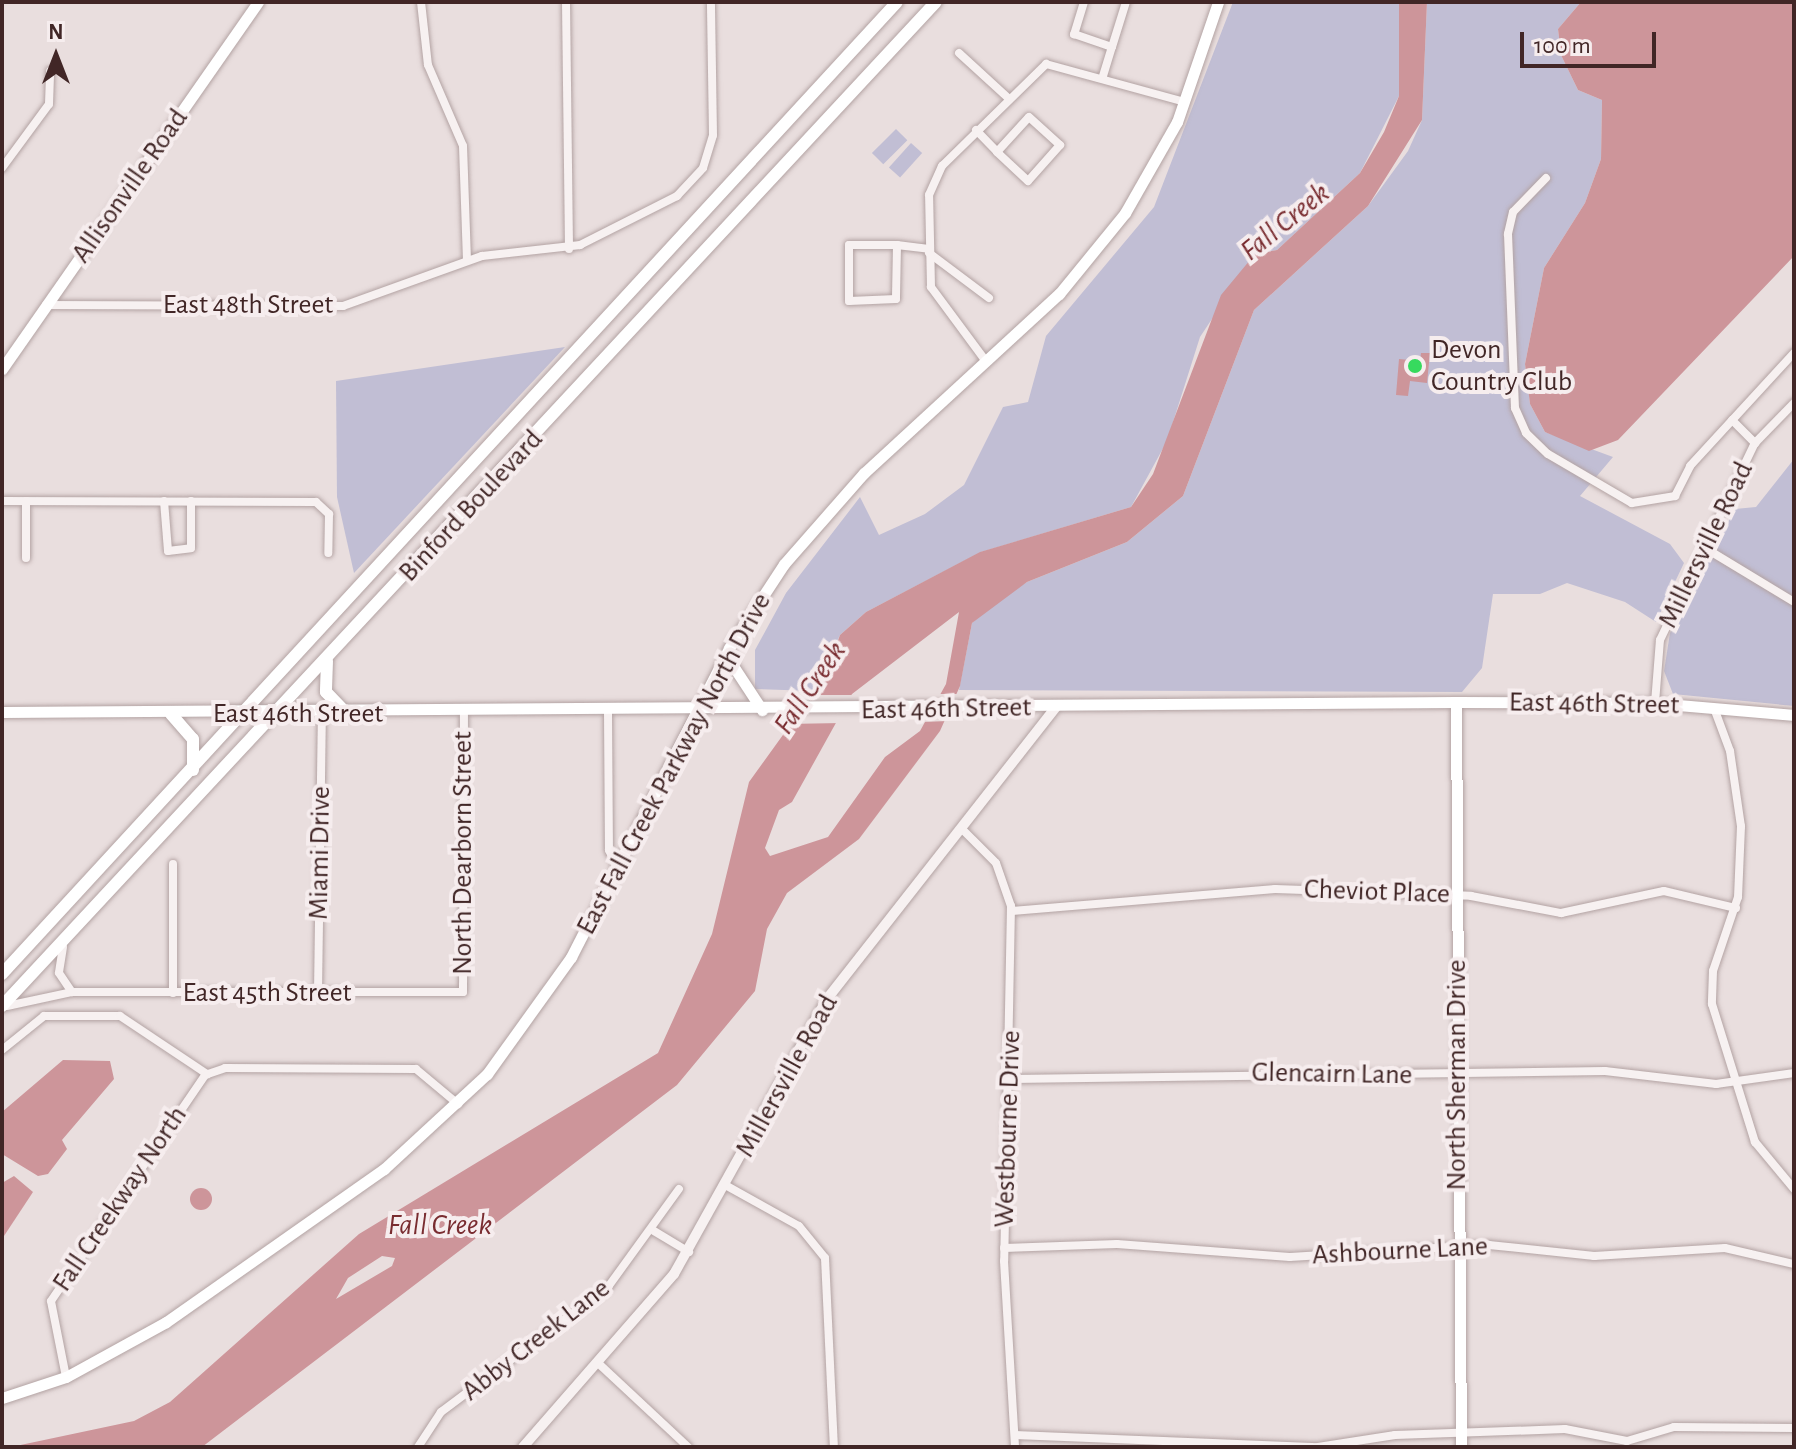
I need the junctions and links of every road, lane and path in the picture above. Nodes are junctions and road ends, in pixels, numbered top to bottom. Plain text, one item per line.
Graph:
1 (258, 2) edge
2 (421, 2) edge
3 (566, 2) edge
4 (711, 2) edge
5 (897, 2) edge
6 (936, 2) edge
7 (1084, 2) edge
8 (1126, 2) edge
9 (1218, 2) edge
10 (1112, 47) junction
11 (959, 53) dead end
12 (50, 71) dead end
13 (1103, 76) junction
14 (1007, 97) junction
15 (1185, 102) junction
16 (976, 130) junction
17 (997, 152) junction
18 (2, 168) edge
19 (1546, 178) dead end
20 (897, 245) junction
21 (569, 249) junction
22 (929, 251) junction
23 (467, 260) junction
24 (989, 298) dead end
25 (46, 305) junction
26 (1794, 353) edge
27 (985, 360) junction
28 (2, 369) edge
29 (1794, 403) edge
30 (1732, 420) junction
31 (1755, 443) junction
32 (2, 501) edge
33 (26, 501) junction
34 (164, 501) junction
35 (191, 501) junction
36 (1705, 548) junction
37 (328, 553) dead end
38 (26, 558) dead end
39 (1794, 602) edge
40 (726, 655) junction
41 (327, 661) junction
42 (1456, 702) junction
43 (1655, 703) junction
44 (1056, 707) junction
45 (1714, 708) junction
46 (762, 710) junction
47 (696, 711) junction
48 (2, 712) edge
49 (608, 712) junction
50 (322, 713) junction
51 (346, 713) junction
52 (464, 713) junction
53 (171, 714) junction
54 (243, 714) junction
55 (279, 714) junction
56 (1794, 715) edge
57 (193, 770) junction
58 (961, 828) junction
59 (173, 864) dead end
60 (618, 870) junction
61 (1456, 896) junction
62 (1736, 908) junction
63 (1012, 911) junction
64 (63, 947) junction
65 (2, 974) edge
66 (72, 992) junction
67 (463, 992) joint
68 (173, 993) junction
69 (318, 993) junction
70 (2, 1007) edge
71 (2, 1050) edge
72 (1794, 1073) edge
73 (207, 1074) junction
74 (1457, 1076) junction
75 (1012, 1079) junction
76 (1741, 1082) junction
77 (459, 1104) junction
78 (727, 1186) junction
79 (679, 1189) dead end
80 (1794, 1189) edge
81 (654, 1231) junction
82 (1004, 1248) junction
83 (1459, 1249) junction
84 (689, 1252) junction
85 (1794, 1264) edge
86 (598, 1363) junction
87 (66, 1377) junction
88 (2, 1398) edge
89 (1794, 1428) edge
90 (1015, 1435) junction
91 (1461, 1441) edge
92 (418, 1447) edge
93 (523, 1447) edge
94 (688, 1447) edge
95 (834, 1447) edge
96 (1015, 1447) edge

1 - 25 main road, Allisonville Road
2 - 23 street
3 - 21 street
4 - 21 street, East 48th Street
5 - 54 main road, Binford Boulevard
6 - 41 main road, Binford Boulevard
7 - 10 street
8 - 10 street
9 - 15 main road, East Fall Creek Parkway North Drive
10 - 13 street
11 - 14 street
12 - 18 street
13 - 14 street
13 - 15 street
14 - 16 street
15 - 27 main road, East Fall Creek Parkway North Drive
16 - 17 street
16 - 22 street
17 - 17 street
19 - 30 street
20 - 20 street
20 - 22 street
21 - 23 street, East 48th Street
22 - 24 street
22 - 27 street
23 - 25 street, East 48th Street
25 - 28 main road, Allisonville Road
26 - 30 street
27 - 40 main road, East Fall Creek Parkway North Drive
29 - 31 street, Millersville Road
30 - 31 street
31 - 36 street, Millersville Road
32 - 33 street
33 - 34 street
33 - 38 street
34 - 35 street
34 - 35 street
35 - 37 street
36 - 39 street
36 - 43 street, Millersville Road
40 - 46 main road
40 - 47 main road, East Fall Creek Parkway North Drive
41 - 51 main road
41 - 55 main road, Binford Boulevard
42 - 43 main road, East 46th Street
42 - 44 main road, East 46th Street
42 - 61 main road, North Sherman Drive
43 - 45 main road, East 46th Street
44 - 46 main road, East 46th Street
44 - 58 street, Millersville Road
45 - 56 main road, East 46th Street
45 - 62 street
46 - 47 main road, East 46th Street
47 - 49 main road, East 46th Street
47 - 60 main road, East Fall Creek Parkway North Drive
48 - 53 main road, East 46th Street
49 - 52 main road, East 46th Street
49 - 60 street
50 - 51 main road, East 46th Street
50 - 55 main road, East 46th Street
50 - 69 street, Miami Drive
51 - 52 main road, East 46th Street
52 - 67 street, North Dearborn Street
53 - 54 main road, East 46th Street
53 - 57 main road
54 - 55 main road, East 46th Street
54 - 57 main road, Binford Boulevard
55 - 64 main road, Binford Boulevard
57 - 65 main road, Binford Boulevard
58 - 63 street, Westbourne Drive
58 - 78 street, Millersville Road
59 - 68 street
60 - 77 main road, East Fall Creek Parkway North Drive
61 - 62 street, Cheviot Place
61 - 63 street, Cheviot Place
61 - 74 main road, North Sherman Drive
62 - 76 street
63 - 75 street, Westbourne Drive
64 - 66 street
64 - 70 main road, Binford Boulevard
66 - 68 street, East 45th Street
66 - 70 street, East 45th Street
67 - 69 street, East 45th Street
68 - 69 street, East 45th Street
71 - 73 street
72 - 76 street, Glencairn Lane
73 - 77 street
73 - 87 street, Fall Creekway North
74 - 75 street, Glencairn Lane
74 - 76 street, Glencairn Lane
74 - 83 main road, North Sherman Drive
75 - 82 street, Westbourne Drive
76 - 80 street
77 - 87 main road, East Fall Creek Parkway North Drive
78 - 84 street, Millersville Road
78 - 95 street
79 - 81 street, Abby Creek Lane
81 - 84 street
81 - 92 street, Abby Creek Lane
82 - 83 street, Ashbourne Lane
82 - 90 street, Westbourne Drive
83 - 85 street, Ashbourne Lane
83 - 91 main road, North Sherman Drive
84 - 86 street, Millersville Road
86 - 93 street, Millersville Road
86 - 94 street
87 - 88 main road, East Fall Creek Parkway North Drive
89 - 91 street
90 - 91 street
90 - 96 street, Westbourne Drive

